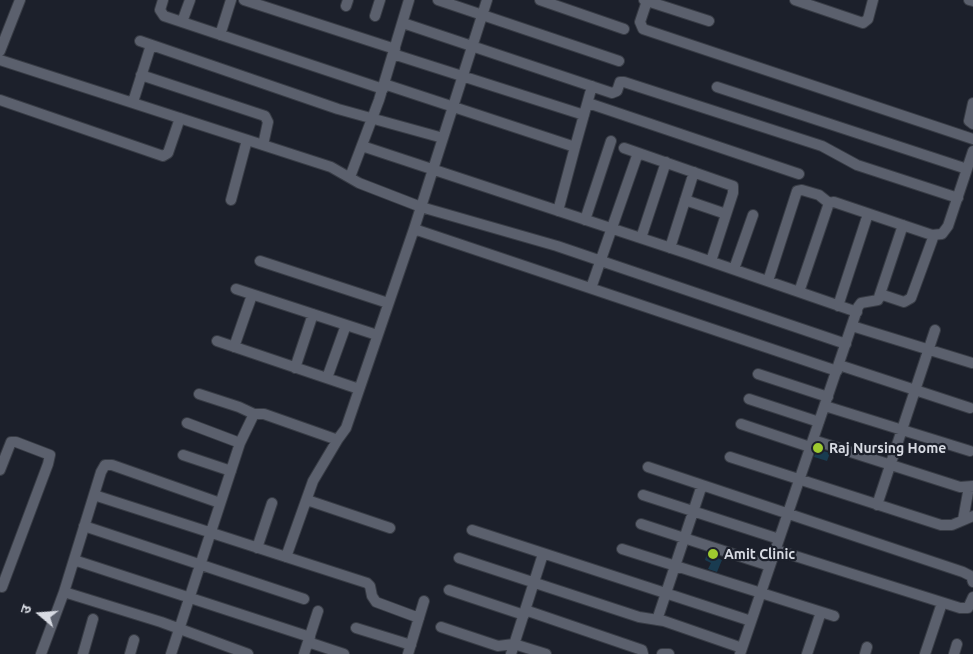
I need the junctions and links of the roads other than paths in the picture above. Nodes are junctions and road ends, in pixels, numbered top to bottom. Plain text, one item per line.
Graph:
1 (20, 0) edge
2 (163, 0) edge
3 (190, 0) edge
4 (231, 0) edge
5 (244, 0) edge
6 (380, 0) edge
7 (410, 0) edge
8 (438, 0) edge
9 (487, 0) edge
10 (540, 0) edge
11 (646, 0) edge
12 (795, 0) edge
13 (873, 0) edge
14 (968, 0) edge
15 (973, 1) edge
16 (807, 2) edge
17 (482, 14) junction
18 (375, 16) dead end
19 (709, 21) dead end
20 (182, 22) junction
21 (403, 23) junction
22 (624, 29) dead end
23 (220, 35) junction
24 (140, 42) dead end
25 (151, 45) junction
26 (471, 46) junction
27 (1, 47) edge
28 (394, 52) junction
29 (0, 60) edge
30 (619, 61) dead end
31 (141, 75) junction
32 (462, 76) junction
33 (592, 86) junction
34 (383, 87) junction
35 (717, 87) dead end
36 (0, 100) edge
37 (132, 102) junction
38 (588, 102) junction
39 (973, 103) edge
40 (452, 107) junction
41 (584, 115) junction
42 (180, 118) junction
43 (373, 118) junction
44 (973, 124) edge
45 (442, 138) junction
46 (973, 139) edge
47 (247, 140) junction
48 (611, 141) dead end
49 (263, 145) junction
50 (362, 146) junction
51 (575, 147) junction
52 (624, 148) dead end
53 (973, 151) edge
54 (638, 153) junction
55 (666, 162) junction
56 (967, 169) junction
57 (432, 170) junction
58 (694, 172) junction
59 (799, 174) dead end
60 (350, 177) junction
61 (958, 198) junction
62 (231, 200) dead end
63 (685, 200) junction
64 (829, 203) junction
65 (421, 206) junction
66 (558, 211) junction
67 (726, 214) junction
68 (868, 214) junction
69 (753, 215) dead end
70 (585, 220) junction
71 (903, 225) junction
72 (414, 229) junction
73 (612, 229) junction
74 (934, 235) junction
75 (641, 238) junction
76 (670, 248) junction
77 (260, 261) dead end
78 (601, 261) junction
79 (711, 261) junction
80 (734, 269) junction
81 (768, 281) junction
82 (591, 288) junction
83 (236, 289) dead end
84 (799, 292) junction
85 (252, 294) junction
86 (880, 294) junction
87 (388, 303) junction
88 (838, 306) junction
89 (857, 312) junction
90 (313, 314) junction
91 (346, 324) junction
92 (852, 326) junction
93 (934, 330) dead end
94 (377, 335) junction
95 (217, 341) dead end
96 (846, 344) junction
97 (234, 347) junction
98 (928, 350) junction
99 (972, 363) dead end
100 (295, 368) junction
101 (838, 368) junction
102 (758, 374) dead end
103 (327, 378) junction
104 (359, 389) junction
105 (915, 390) junction
106 (199, 394) dead end
107 (749, 399) dead end
108 (826, 401) junction
109 (970, 408) dead end
110 (254, 414) junction
111 (819, 422) junction
112 (187, 423) dead end
113 (741, 424) dead end
114 (903, 430) junction
115 (338, 439) junction
116 (240, 443) junction
117 (812, 444) junction
118 (970, 451) dead end
119 (183, 456) dead end
120 (730, 457) dead end
121 (890, 466) junction
122 (648, 467) dead end
123 (0, 470) edge
124 (231, 471) junction
125 (799, 480) junction
126 (702, 485) junction
127 (971, 486) edge
128 (94, 495) junction
129 (643, 495) dead end
130 (306, 500) junction
131 (220, 503) junction
132 (272, 503) dead end
133 (877, 505) junction
134 (694, 512) junction
135 (788, 515) junction
136 (968, 518) edge
137 (641, 524) dead end
138 (84, 526) junction
139 (390, 528) dead end
140 (472, 530) dead end
141 (210, 533) junction
142 (684, 538) junction
143 (779, 539) junction
144 (257, 548) junction
145 (622, 549) dead end
146 (776, 550) junction
147 (543, 554) junction
148 (286, 558) junction
149 (460, 558) dead end
150 (74, 560) junction
151 (200, 564) junction
152 (676, 566) junction
153 (770, 566) junction
154 (534, 582) junction
155 (973, 582) edge
156 (4, 588) edge
157 (449, 590) dead end
158 (64, 592) junction
159 (665, 593) junction
160 (761, 593) junction
161 (189, 597) junction
162 (973, 597) edge
163 (304, 599) dead end
164 (424, 601) dead end
165 (942, 603) junction
166 (970, 610) edge
167 (318, 612) dead end
168 (524, 612) junction
169 (821, 612) junction
170 (834, 616) dead end
171 (419, 618) junction
172 (93, 619) dead end
173 (657, 620) junction
174 (751, 622) junction
175 (441, 627) dead end
176 (356, 628) dead end
177 (178, 630) junction
178 (309, 639) junction
179 (134, 640) dead end
180 (957, 644) dead end
181 (409, 649) edge
182 (512, 649) edge
183 (224, 650) edge
184 (741, 651) edge
185 (41, 654) edge
186 (83, 654) edge
187 (130, 654) edge
188 (171, 654) edge
189 (248, 654) edge
190 (304, 654) edge
191 (344, 654) edge
192 (546, 654) edge
193 (643, 654) edge
194 (662, 654) edge
195 (669, 654) edge
196 (807, 654) edge
197 (925, 654) edge
198 (954, 654) edge

1 - 27 street
2 - 20 street
3 - 20 street
4 - 23 street
5 - 28 street
6 - 18 street
7 - 21 street
8 - 17 street
9 - 17 street
10 - 22 street
11 - 19 street
11 - 46 street
12 - 16 street
13 - 16 street
14 - 15 street
17 - 26 street
17 - 30 street
20 - 23 street
21 - 26 street
21 - 28 street
23 - 34 street
24 - 25 street
25 - 31 street
25 - 43 street
26 - 32 street
26 - 33 street
28 - 32 street
28 - 34 street
29 - 37 street
31 - 37 street
31 - 49 street
32 - 40 street
32 - 41 street
33 - 38 street
33 - 61 street
34 - 40 street
34 - 43 street
35 - 56 street
36 - 42 street
37 - 42 street
38 - 41 street
38 - 59 street
39 - 44 street
40 - 45 street
40 - 51 street
41 - 51 street
42 - 47 street
43 - 45 street
43 - 50 street
45 - 57 street
47 - 49 street
47 - 62 street
48 - 70 street
49 - 60 street
50 - 57 street
50 - 60 street
51 - 66 street
52 - 54 street
53 - 56 street
54 - 55 street
54 - 73 street
55 - 58 street
55 - 75 street
56 - 61 street
57 - 65 street
57 - 66 street
58 - 63 street
58 - 67 street
60 - 65 street
61 - 74 street
63 - 67 street
63 - 76 street
64 - 68 street
64 - 81 street
64 - 84 street
65 - 72 street
65 - 78 street
66 - 70 street
67 - 79 street
68 - 71 street
68 - 88 street
69 - 80 street
70 - 73 street
71 - 74 street
71 - 86 street
72 - 82 street
72 - 87 street
73 - 75 street
73 - 78 street
74 - 86 street
75 - 76 street
76 - 79 street
77 - 87 street
78 - 82 street
78 - 96 street
79 - 80 street
80 - 81 street
81 - 84 street
82 - 101 street
83 - 85 street
84 - 88 street
85 - 90 street
85 - 97 street
86 - 89 street
87 - 94 street
88 - 89 street
89 - 92 street
90 - 91 street
90 - 100 street
91 - 94 street
91 - 103 street
92 - 96 street
92 - 98 street
93 - 98 street
94 - 104 street
95 - 97 street
96 - 101 street
97 - 100 street
98 - 99 street
98 - 105 street
100 - 103 street
101 - 105 street
101 - 108 street
102 - 108 street
103 - 104 street
104 - 115 street
105 - 109 street
105 - 114 street
106 - 110 street
107 - 111 street
108 - 111 street
108 - 114 street
110 - 115 street
110 - 116 street
111 - 117 street
112 - 116 street
113 - 117 street
114 - 118 street
114 - 121 street
115 - 130 street
116 - 124 street
117 - 121 street
117 - 125 street
119 - 124 street
120 - 125 street
121 - 127 street
121 - 133 street
122 - 126 street
123 - 156 street
124 - 131 street
125 - 133 street
125 - 135 street
126 - 134 street
126 - 135 street
127 - 136 street
128 - 131 street
128 - 138 street
128 - 141 street
129 - 134 street
130 - 139 street
130 - 148 street
131 - 141 street
132 - 144 street
133 - 136 street
134 - 142 street
134 - 143 street
135 - 143 street
135 - 155 street
137 - 142 street
138 - 150 street
138 - 151 street
140 - 147 street
141 - 144 street
141 - 151 street
142 - 152 street
142 - 153 street
143 - 146 street
144 - 148 street
145 - 152 street
146 - 153 street
146 - 165 street
147 - 154 street
147 - 159 street
148 - 171 street
149 - 154 street
150 - 158 street
150 - 161 street
151 - 161 street
151 - 163 street
152 - 159 street
152 - 160 street
153 - 160 street
154 - 168 street
154 - 173 street
157 - 168 street
158 - 177 street
158 - 185 street
159 - 173 street
159 - 174 street
160 - 169 street
160 - 174 street
161 - 177 street
161 - 178 street
162 - 166 street
164 - 171 street
165 - 166 street
165 - 197 street
167 - 178 street
168 - 182 street
168 - 193 street
169 - 170 street
169 - 196 street
171 - 181 street
172 - 186 street
173 - 184 street
174 - 184 street
175 - 182 street
176 - 181 street
177 - 183 street
177 - 188 street
178 - 190 street
178 - 191 street
179 - 187 street
180 - 198 street
182 - 192 street
183 - 189 street
194 - 195 street

